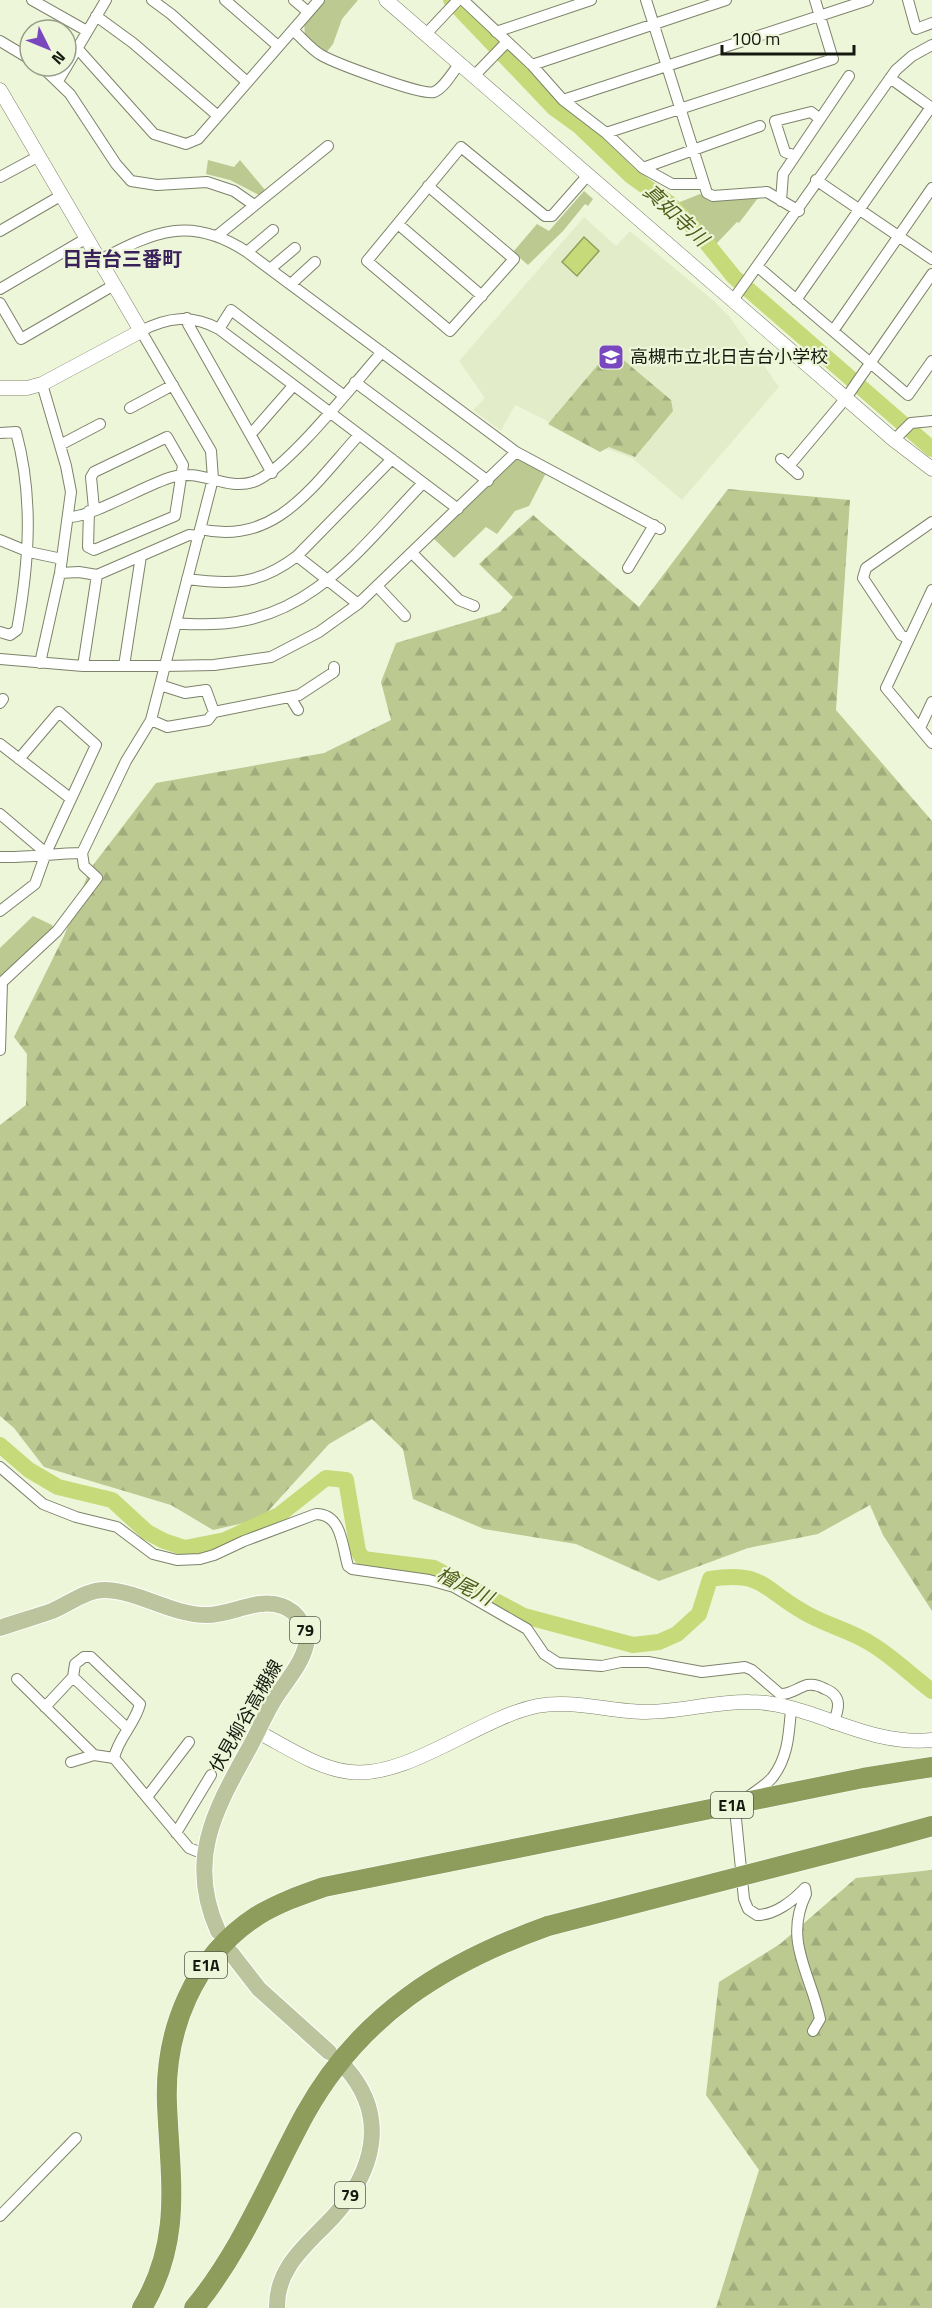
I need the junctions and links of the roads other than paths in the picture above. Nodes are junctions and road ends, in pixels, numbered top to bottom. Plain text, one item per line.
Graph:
1 (32, 0) edge
2 (106, 0) edge
3 (152, 0) edge
4 (225, 0) edge
5 (294, 0) edge
6 (319, 0) edge
7 (386, 0) edge
8 (458, 0) edge
9 (463, 0) edge
10 (591, 0) edge
11 (646, 0) edge
12 (726, 0) edge
13 (814, 0) edge
14 (868, 0) edge
15 (908, 0) edge
16 (308, 12) junction
17 (96, 16) junction
18 (820, 17) junction
19 (932, 23) edge
20 (654, 24) junction
21 (293, 30) junction
22 (87, 31) junction
23 (496, 32) junction
24 (426, 34) junction
25 (0, 41) edge
26 (506, 43) junction
27 (932, 45) edge
28 (78, 46) edge
29 (278, 46) junction
30 (78, 49) edge
31 (18, 52) edge
32 (459, 64) junction
33 (532, 65) junction
34 (667, 65) junction
35 (474, 76) junction
36 (849, 76) dead end
37 (55, 78) edge
38 (60, 78) edge
39 (890, 78) junction
40 (58, 81) junction
41 (247, 82) junction
42 (0, 90) edge
43 (563, 100) junction
44 (681, 106) junction
45 (931, 107) edge
46 (218, 116) junction
47 (820, 119) junction
48 (760, 126) dead end
49 (606, 132) junction
50 (328, 146) dead end
51 (693, 148) junction
52 (39, 156) junction
53 (795, 156) junction
54 (643, 168) junction
55 (588, 175) junction
56 (0, 177) edge
57 (816, 180) junction
58 (704, 184) junction
59 (428, 186) junction
60 (932, 188) edge
61 (62, 195) junction
62 (781, 201) junction
63 (254, 205) junction
64 (859, 209) junction
65 (799, 211) junction
66 (398, 224) junction
67 (273, 230) dead end
68 (0, 231) edge
69 (218, 235) junction
70 (899, 237) junction
71 (87, 238) junction
72 (295, 248) dead end
73 (247, 252) junction
74 (932, 259) edge
75 (100, 260) junction
76 (315, 262) dead end
77 (758, 267) junction
78 (270, 269) junction
79 (932, 274) edge
80 (291, 284) junction
81 (114, 285) junction
82 (0, 289) edge
83 (482, 296) junction
84 (733, 300) junction
85 (796, 300) junction
86 (0, 303) edge
87 (187, 318) junction
88 (219, 329) junction
89 (141, 331) junction
90 (833, 331) junction
91 (382, 352) junction
92 (932, 361) edge
93 (871, 363) junction
94 (355, 382) junction
95 (42, 384) junction
96 (173, 385) junction
97 (293, 386) junction
98 (0, 388) edge
99 (343, 395) junction
100 (846, 398) junction
101 (130, 408) dead end
102 (328, 412) junction
103 (932, 420) edge
104 (100, 424) dead end
105 (0, 433) edge
106 (251, 434) junction
107 (359, 435) junction
108 (894, 440) junction
109 (60, 445) junction
110 (516, 452) junction
111 (392, 459) junction
112 (930, 467) edge
113 (272, 473) junction
114 (183, 474) junction
115 (798, 474) dead end
116 (213, 479) junction
117 (488, 481) junction
118 (423, 483) junction
119 (458, 509) junction
120 (92, 510) junction
121 (70, 517) junction
122 (932, 522) edge
123 (200, 532) junction
124 (0, 540) edge
125 (29, 552) junction
126 (412, 553) junction
127 (141, 556) junction
128 (297, 556) junction
129 (62, 559) junction
130 (628, 568) dead end
131 (60, 573) junction
132 (97, 575) junction
133 (187, 579) junction
134 (328, 580) junction
135 (377, 586) junction
136 (932, 590) edge
137 (358, 604) junction
138 (474, 606) dead end
139 (405, 616) dead end
140 (176, 623) junction
141 (0, 632) edge
142 (909, 639) junction
143 (0, 658) edge
144 (40, 663) junction
145 (83, 666) junction
146 (124, 666) junction
147 (165, 666) junction
148 (334, 667) dead end
149 (160, 685) junction
150 (290, 697) junction
151 (932, 702) edge
152 (298, 710) dead end
153 (214, 712) junction
154 (151, 720) junction
155 (920, 728) junction
156 (932, 743) edge
157 (0, 744) edge
158 (19, 759) junction
159 (70, 798) junction
160 (0, 814) edge
161 (46, 853) junction
162 (82, 853) junction
163 (0, 857) edge
164 (0, 911) edge
165 (1, 983) edge
166 (0, 1050) edge
167 (0, 1467) edge
168 (0, 1628) edge
169 (73, 1677) junction
170 (17, 1679) dead end
171 (45, 1707) junction
172 (791, 1709) junction
173 (833, 1724) junction
174 (128, 1729) junction
175 (258, 1732) junction
176 (932, 1740) edge
177 (189, 1742) dead end
178 (94, 1755) junction
179 (114, 1758) junction
180 (71, 1762) dead end
181 (932, 1767) edge
182 (211, 1775) dead end
183 (147, 1797) junction
184 (932, 1826) edge
185 (176, 1833) junction
186 (204, 1854) junction
187 (218, 1931) dead end
188 (231, 1953) dead end
189 (813, 2031) dead end
190 (329, 2052) dead end
191 (346, 2068) dead end
192 (76, 2138) dead end
193 (0, 2216) edge
194 (142, 2308) edge
195 (194, 2308) edge
196 (277, 2308) edge

1 - 22 street
2 - 17 street
3 - 41 street
4 - 29 street
5 - 16 street
6 - 16 street
7 - 24 street
8 - 24 street
9 - 23 street
10 - 23 street
11 - 20 street
12 - 20 street
13 - 18 street
14 - 18 street
15 - 19 street
16 - 21 street
17 - 22 street
17 - 46 street
18 - 34 street
18 - 44 street
20 - 33 street
20 - 34 street
21 - 29 street
21 - 32 street
22 - 28 street
23 - 26 street
24 - 32 street
25 - 31 street
26 - 33 street
26 - 35 street
27 - 39 street
29 - 41 street
30 - 46 street
32 - 35 street
33 - 43 street
34 - 43 street
34 - 44 street
35 - 55 street
36 - 47 street
37 - 40 street
38 - 40 street
39 - 45 street
39 - 57 street
40 - 63 street
41 - 46 street
42 - 52 street
43 - 49 street
44 - 49 street
44 - 51 street
45 - 64 street
47 - 53 street
47 - 53 street
48 - 51 street
49 - 54 street
50 - 63 street
51 - 54 street
51 - 58 street
52 - 56 street
52 - 61 street
53 - 62 street
54 - 58 street
55 - 59 street
55 - 84 street
57 - 64 street
57 - 65 street
58 - 62 street
59 - 66 street
59 - 83 street
60 - 70 street
61 - 68 street
61 - 71 street
62 - 65 street
63 - 69 street
64 - 70 street
64 - 85 street
65 - 77 street
66 - 83 street
66 - 83 street
67 - 73 street
69 - 73 street
69 - 75 street
70 - 74 street
70 - 90 street
71 - 75 street
71 - 82 street
72 - 78 street
73 - 78 street
75 - 81 street
76 - 80 street
77 - 84 street
77 - 85 street
78 - 80 street
79 - 93 street
80 - 91 street
81 - 86 street
81 - 89 street
84 - 100 street
85 - 90 street
87 - 88 street
87 - 89 street
87 - 106 street
88 - 97 street
88 - 99 street
89 - 95 street
89 - 96 street
90 - 93 street
91 - 94 street
91 - 110 street
92 - 93 street
93 - 100 street
94 - 99 street
94 - 117 street
95 - 98 street
95 - 109 street
96 - 101 street
96 - 116 street
97 - 102 street
97 - 106 street
99 - 102 street
100 - 108 street
100 - 115 street
102 - 107 street
102 - 113 street
103 - 108 street
104 - 109 street
105 - 125 street
106 - 113 street
107 - 111 street
107 - 123 street
108 - 112 street
109 - 121 street
110 - 117 street
110 - 130 street
111 - 118 street
111 - 128 street
113 - 116 street
114 - 116 street
114 - 120 street
114 - 120 street
114 - 120 street
116 - 123 street
117 - 119 street
118 - 119 street
118 - 134 street
119 - 126 street
120 - 121 street
121 - 129 street
122 - 142 street
123 - 127 street
123 - 133 street
124 - 125 street
125 - 129 street
125 - 141 street
126 - 135 street
126 - 138 street
127 - 132 street
127 - 146 street
128 - 133 street
128 - 134 street
129 - 131 street
131 - 132 street
131 - 144 street
132 - 145 street
133 - 140 street
134 - 137 street
134 - 140 street
135 - 137 street
135 - 139 street
136 - 142 street
137 - 147 street
140 - 147 street
142 - 155 street
143 - 144 street
144 - 145 street
145 - 146 street
146 - 147 street
147 - 149 street
148 - 150 street
149 - 153 street
149 - 154 street
150 - 152 street
150 - 153 street
151 - 155 street
153 - 154 street
154 - 162 street
155 - 156 street
157 - 158 street
158 - 159 street
158 - 159 street
159 - 161 street
160 - 161 street
161 - 162 street
161 - 163 street
161 - 164 street
162 - 165 street
165 - 166 street
167 - 173 street
168 - 175 main road, 伏見柳谷高槻線 / 79
169 - 171 street
169 - 174 street
169 - 174 street
170 - 171 street
171 - 178 street
172 - 173 street
172 - 175 street
172 - 189 street
173 - 176 street
174 - 179 street
175 - 186 main road, 伏見柳谷高槻線 / 79
177 - 183 street
178 - 179 street
178 - 180 street
179 - 183 street
181 - 194 highway, E1A, bridge
182 - 185 street
183 - 185 street
184 - 195 highway, bridge
185 - 186 street
186 - 187 main road, 伏見柳谷高槻線 / 79
188 - 190 main road
191 - 196 main road, 79
192 - 193 street

